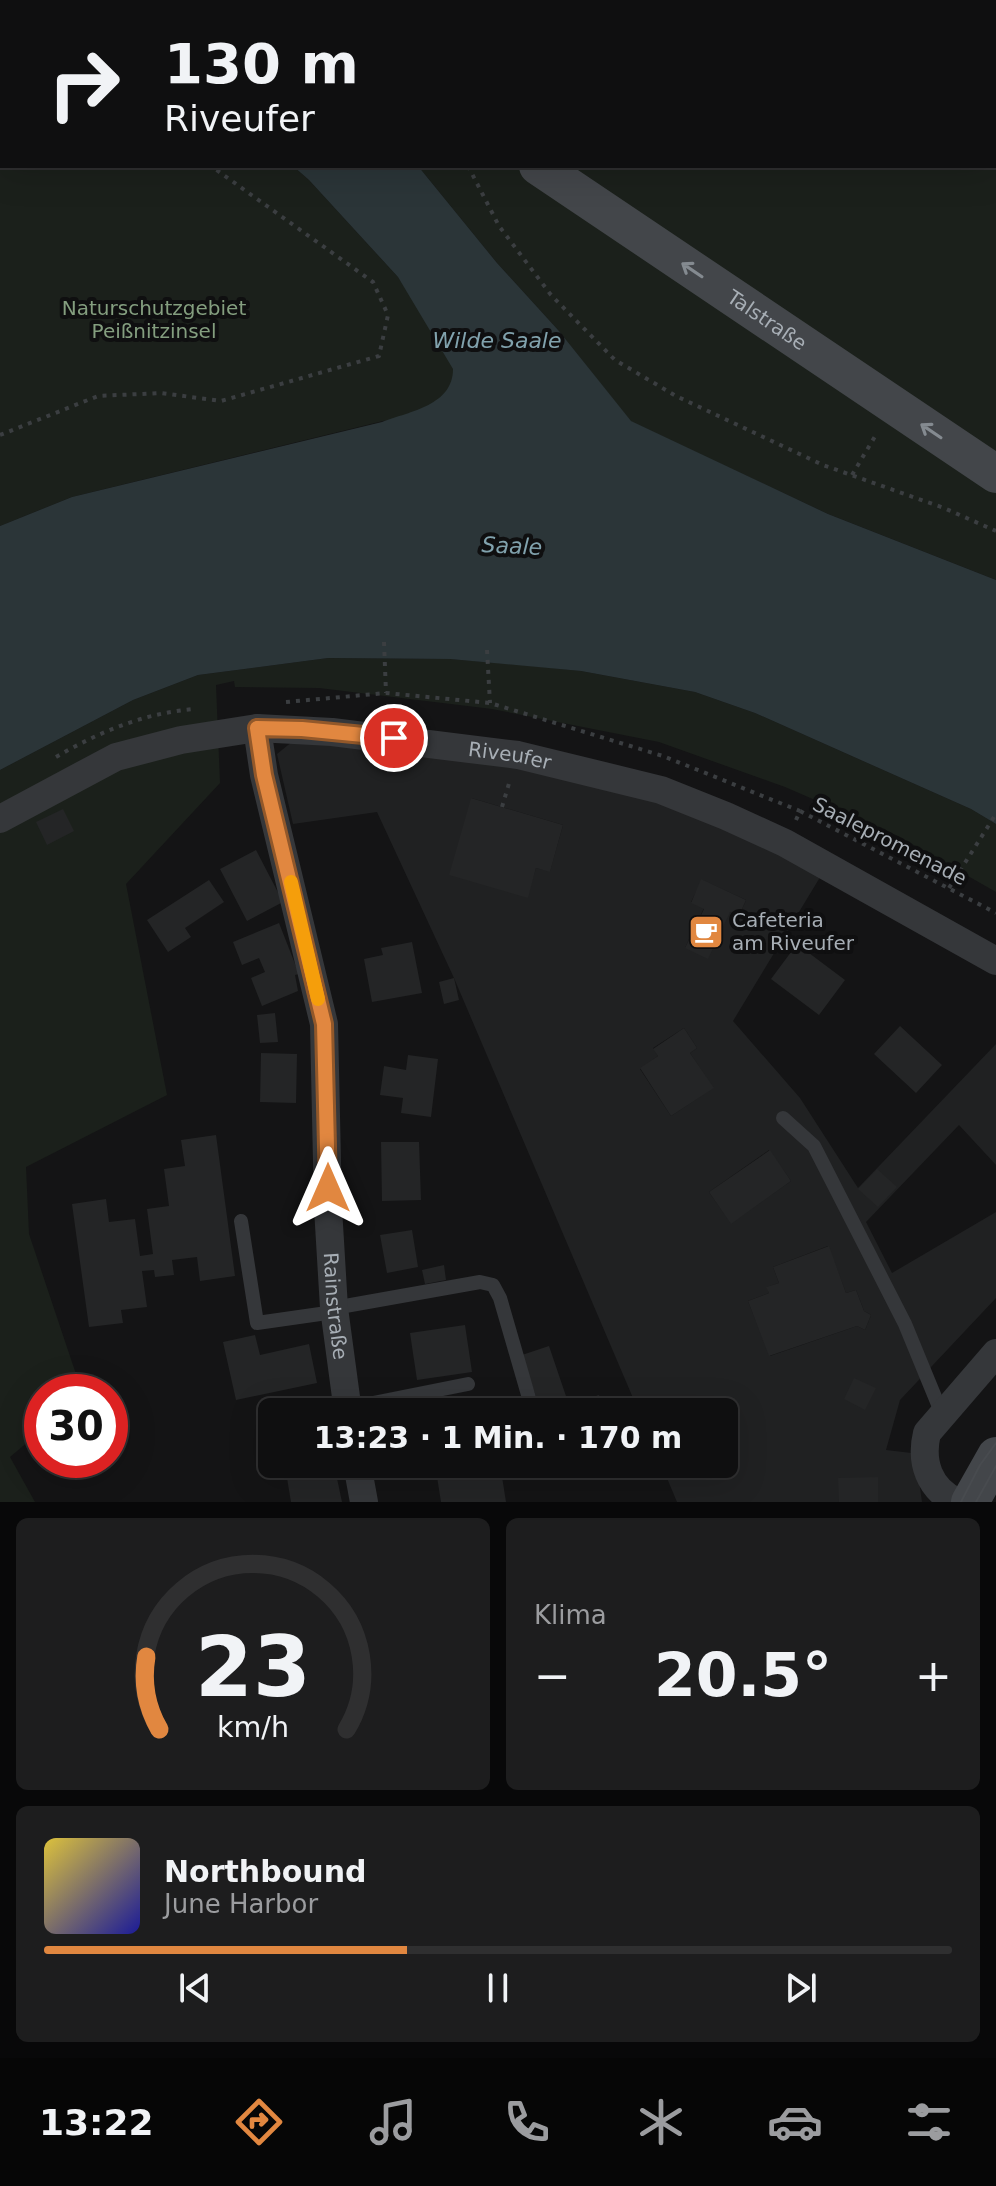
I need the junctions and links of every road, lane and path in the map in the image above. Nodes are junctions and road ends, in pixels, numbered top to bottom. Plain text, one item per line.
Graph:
1 (214, 168) edge
2 (469, 168) edge
3 (541, 168) edge
4 (894, 406) junction
5 (0, 435) edge
6 (996, 474) edge
7 (852, 475) junction
8 (996, 531) edge
9 (384, 642) dead end
10 (487, 650) dead end
11 (386, 693) dead end
12 (490, 703) dead end
13 (257, 728) junction
14 (994, 817) edge
15 (0, 819) edge
16 (785, 843) junction
17 (949, 888) junction
18 (996, 913) edge
19 (996, 961) edge
20 (783, 1118) dead end
21 (241, 1221) dead end
22 (334, 1310) junction
23 (996, 1353) edge
24 (468, 1384) dead end
25 (346, 1398) edge
26 (403, 1398) edge
27 (529, 1398) edge
28 (942, 1414) junction
29 (996, 1456) edge
30 (360, 1478) edge
31 (364, 1502) edge
32 (957, 1502) edge
33 (970, 1502) edge

1 - 5 path
2 - 7 path
4 -> 3 street, Talstraße
6 -> 4 street, Talstraße
4 - 7 path
7 - 8 path
9 - 11 path
10 - 12 path
13 - 15 street, Riveufer
13 - 16 street, Riveufer
13 - 22 street, Rainstraße
14 - 17 path
16 - 17 path, Saalepromenade
16 - 19 street, Riveufer
17 - 18 path, Saalepromenade
20 - 28 lane
21 - 22 lane
22 - 25 street, Rainstraße
22 - 27 lane
23 - 28 street
24 - 26 lane
28 - 32 street
29 - 33 street
30 - 31 street

